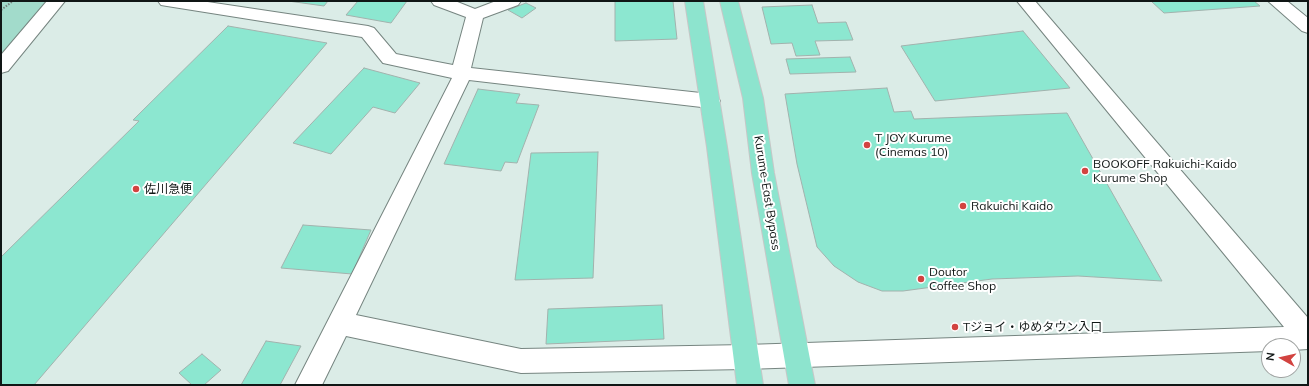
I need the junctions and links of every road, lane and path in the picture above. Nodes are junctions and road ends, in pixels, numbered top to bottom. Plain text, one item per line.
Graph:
1 (13, 1) edge
2 (56, 1) edge
3 (167, 1) edge
4 (440, 1) edge
5 (512, 1) edge
6 (694, 1) edge
7 (729, 1) edge
8 (1026, 1) edge
9 (1277, 1) edge
10 (214, 5) edge
11 (1, 10) edge
12 (475, 15) junction
13 (1308, 27) edge
14 (1, 67) edge
15 (462, 73) junction
16 (710, 101) junction
17 (339, 323) junction
18 (1308, 338) edge
19 (795, 355) junction
20 (746, 357) junction
21 (308, 385) edge
22 (750, 385) edge
23 (802, 385) edge

1 - 11 path
2 - 14 street
3 - 10 street
4 - 12 street
5 - 12 street
6 - 16 highway
7 - 19 highway, Kurume-East Bypass
8 - 18 street
9 - 13 street
10 - 15 street
12 - 15 street
15 - 16 street
15 - 17 street
16 - 20 highway
17 - 20 street
17 - 21 street
18 - 19 street
19 - 20 street
19 - 23 highway, Kurume-East Bypass
20 - 22 highway

